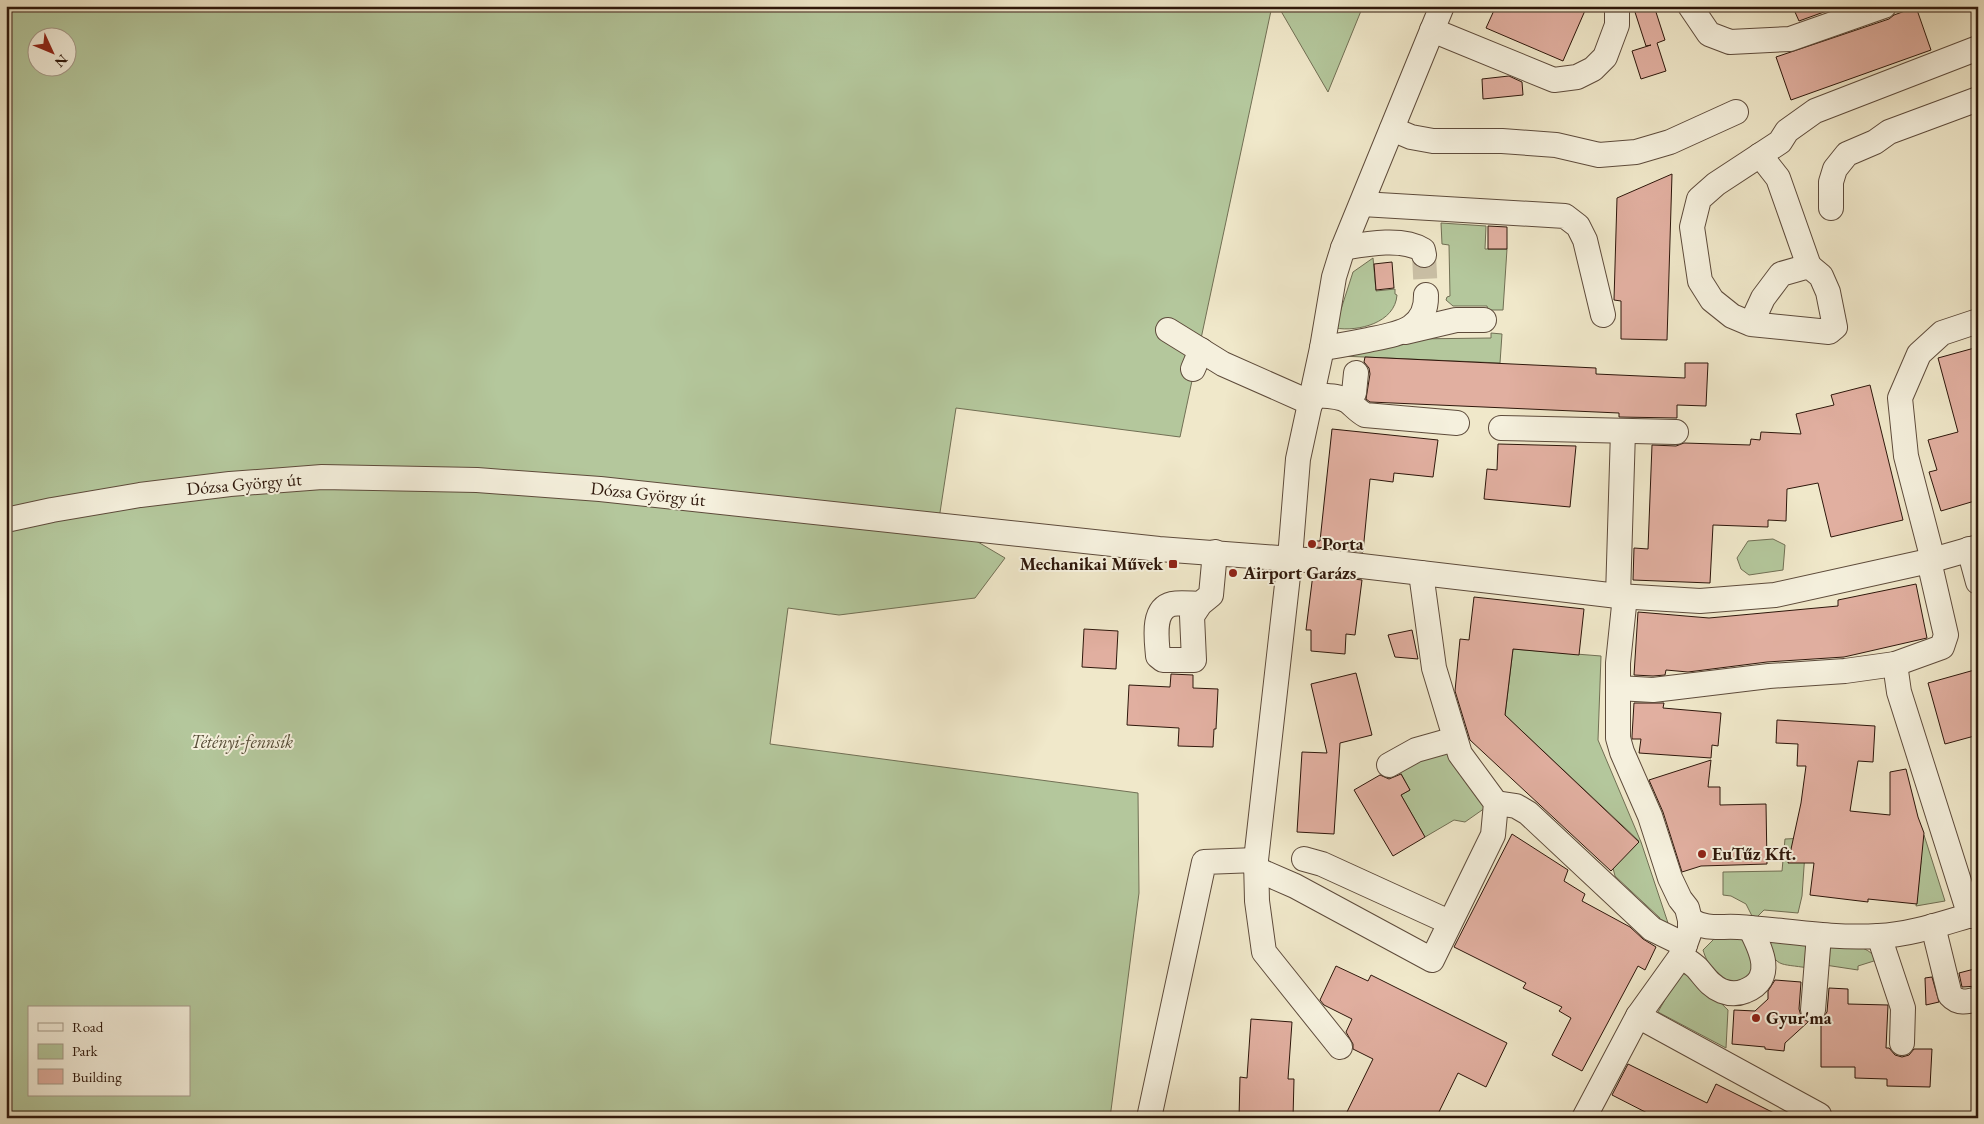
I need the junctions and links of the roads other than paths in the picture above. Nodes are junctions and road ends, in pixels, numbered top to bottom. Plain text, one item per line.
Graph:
1 (1442, 6) edge
2 (1617, 6) edge
3 (1690, 6) edge
4 (1884, 6) edge
5 (1432, 30) junction
6 (1978, 48) edge
7 (1978, 99) edge
8 (1736, 112) dead end
9 (1392, 129) junction
10 (1760, 155) junction
11 (1362, 204) junction
12 (1831, 208) dead end
13 (1342, 248) junction
14 (1424, 255) dead end
15 (1810, 266) junction
16 (1426, 295) tunnel mouth
17 (1604, 315) dead end
18 (1484, 320) dead end
19 (1978, 321) edge
20 (1751, 324) junction
21 (1168, 330) dead end
22 (1401, 333) junction
23 (1322, 348) junction
24 (1356, 373) dead end
25 (1312, 399) junction
26 (1347, 400) junction
27 (1457, 423) dead end
28 (1501, 428) dead end
29 (1623, 431) junction
30 (1676, 432) dead end
31 (6, 520) edge
32 (1973, 548) edge
33 (1215, 552) junction
34 (1290, 558) junction
35 (1931, 560) junction
36 (1421, 573) junction
37 (1978, 582) edge
38 (1621, 596) junction
39 (1200, 604) dead end
40 (1895, 664) junction
41 (1618, 688) junction
42 (1455, 739) junction
43 (1389, 765) dead end
44 (1496, 803) junction
45 (1304, 859) dead end
46 (1256, 865) junction
47 (1974, 914) edge
48 (1690, 920) junction
49 (1449, 922) junction
50 (1933, 926) junction
51 (1750, 928) junction
52 (1819, 935) junction
53 (1879, 936) junction
54 (1683, 950) junction
55 (1978, 999) edge
56 (1813, 1010) dead end
57 (1638, 1016) junction
58 (1902, 1042) dead end
59 (1340, 1047) dead end
60 (1149, 1118) edge
61 (1584, 1118) edge
62 (1820, 1118) edge

1 - 5 street
2 - 5 street
3 - 4 street
5 - 9 street
6 - 10 street
7 - 12 street
8 - 9 street
9 - 11 street
10 - 15 street
10 - 20 street
11 - 13 street
11 - 17 street
13 - 14 street
13 - 23 street
15 - 20 street
15 - 20 street
16 - 22 street
18 - 22 street
19 - 35 street
21 - 25 street
22 - 23 street
23 - 25 street
24 - 26 street
25 - 26 street
25 - 34 street
26 - 27 street
28 - 29 street
29 - 30 street
29 - 38 street
31 - 33 street, Dózsa György út
32 - 35 street, Dózsa György út
32 - 37 street
33 - 34 street, Dózsa György út
33 - 39 street
34 - 36 street, Dózsa György út
34 - 46 street
35 - 38 street, Dózsa György út
35 - 40 street
36 - 38 street, Dózsa György út
36 - 42 street
38 - 41 street
40 - 41 street
40 - 47 street
41 - 48 street
42 - 43 street
42 - 44 street
44 - 49 street
44 - 54 street
45 - 49 street
46 - 49 street
46 - 59 street
46 - 60 street
47 - 50 street
48 - 51 street
48 - 54 street
50 - 53 street
50 - 55 street
51 - 52 street
51 - 54 street
52 - 53 street
52 - 56 street
53 - 58 street
54 - 57 street
57 - 61 street
57 - 62 street

